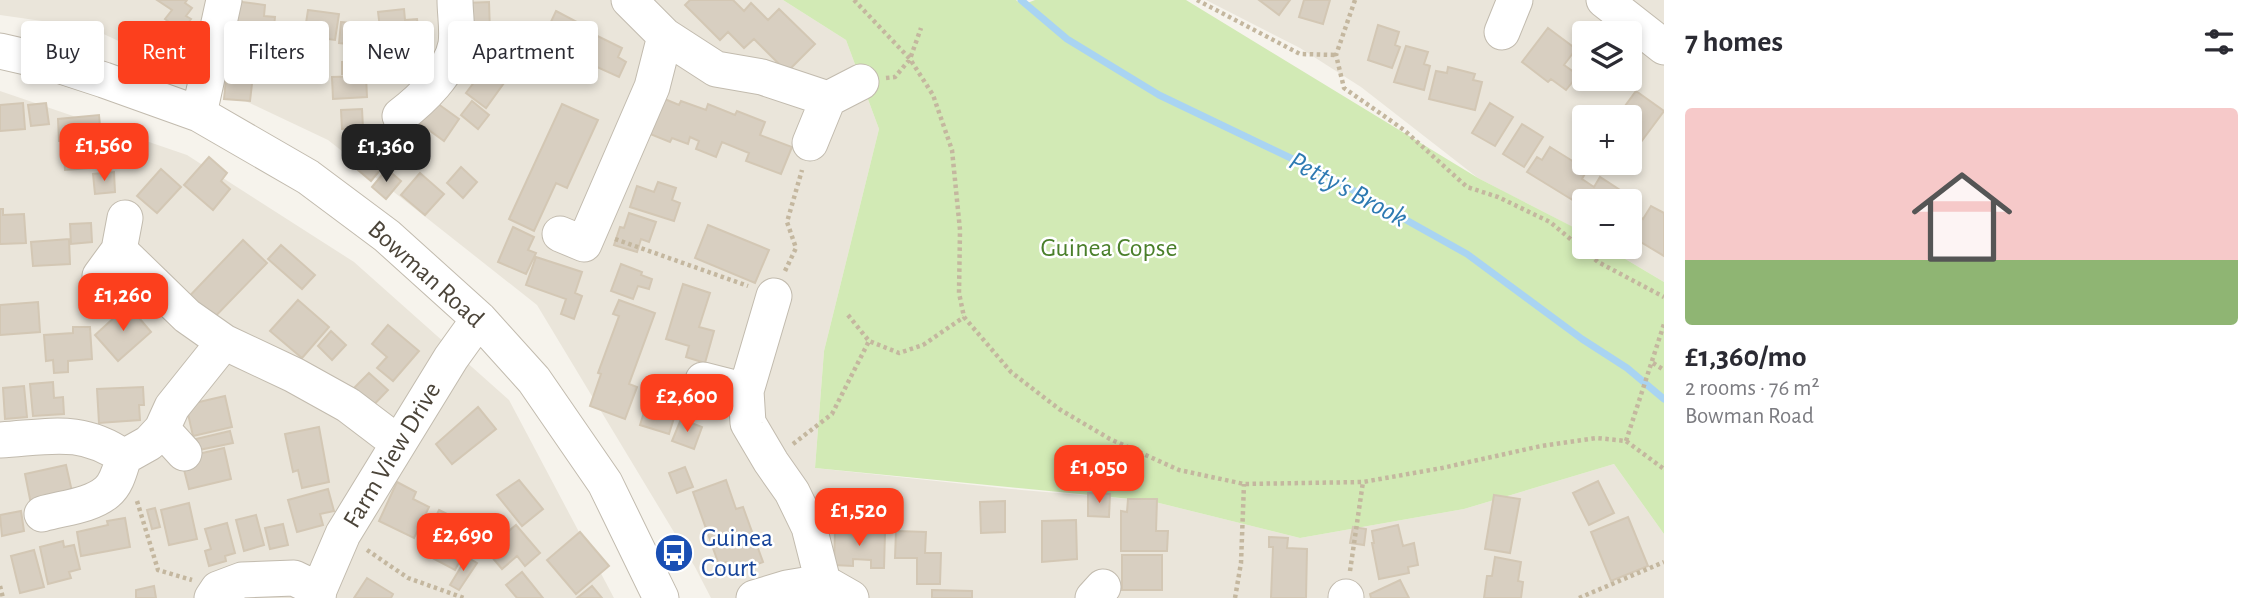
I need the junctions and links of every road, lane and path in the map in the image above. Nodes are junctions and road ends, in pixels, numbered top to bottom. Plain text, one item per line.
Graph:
1 (223, 0) edge
2 (455, 0) edge
3 (629, 0) edge
4 (854, 0) edge
5 (1197, 0) edge
6 (1355, 0) edge
7 (1604, 0) edge
8 (921, 27) dead end
9 (665, 36) junction
10 (1664, 47) edge
11 (0, 51) edge
12 (1336, 55) junction
13 (909, 59) junction
14 (861, 82) joint
15 (828, 99) junction
16 (198, 114) junction
17 (400, 116) dead end
18 (810, 143) joint
19 (575, 232) joint
20 (115, 248) dead end
21 (774, 296) junction
22 (1664, 297) edge
23 (848, 315) dead end
24 (964, 317) junction
25 (479, 319) junction
26 (1664, 324) edge
27 (869, 341) junction
28 (224, 342) junction
29 (1652, 366) junction
30 (1664, 370) edge
31 (703, 380) dead end
32 (746, 391) junction
33 (0, 440) edge
34 (1626, 442) junction
35 (398, 443) junction
36 (124, 457) junction
37 (771, 462) junction
38 (1664, 469) edge
39 (1363, 482) junction
40 (1244, 484) junction
41 (42, 514) dead end
42 (344, 534) junction
43 (1664, 562) edge
44 (0, 586) edge
45 (837, 590) edge
46 (215, 593) edge
47 (788, 593) edge
48 (318, 594) edge
49 (1346, 597) edge
50 (3, 598) edge
51 (464, 598) edge
52 (661, 598) edge
53 (754, 598) edge
54 (1235, 598) edge
55 (1579, 598) edge

1 - 16 street
2 - 17 street
3 - 9 street
4 - 13 path
5 - 12 path
6 - 12 path
7 - 10 street
8 - 13 path
9 - 15 street
9 - 19 street
11 - 16 street, Bowman Road
12 - 22 path
13 - 14 path
13 - 24 path
14 - 15 street
15 - 18 street
16 - 25 street, Bowman Road
18 - 21 path
19 - 21 path
20 - 28 street
21 - 32 street
23 - 27 path
24 - 27 path
24 - 40 path
25 - 35 street, Farm View Drive
25 - 52 street, Bowman Road
26 - 29 path
27 - 37 path
28 - 35 street
28 - 36 street
29 - 30 path
29 - 34 path
31 - 32 street
32 - 37 street
33 - 36 street
34 - 38 path
34 - 39 path
35 - 42 street, Farm View Drive
36 - 41 street
36 - 46 path
37 - 45 street
39 - 40 path
39 - 49 path
40 - 54 path
42 - 48 street, Farm View Drive
42 - 51 path
43 - 55 path
44 - 50 path
45 - 47 street
46 - 48 street
47 - 53 street

